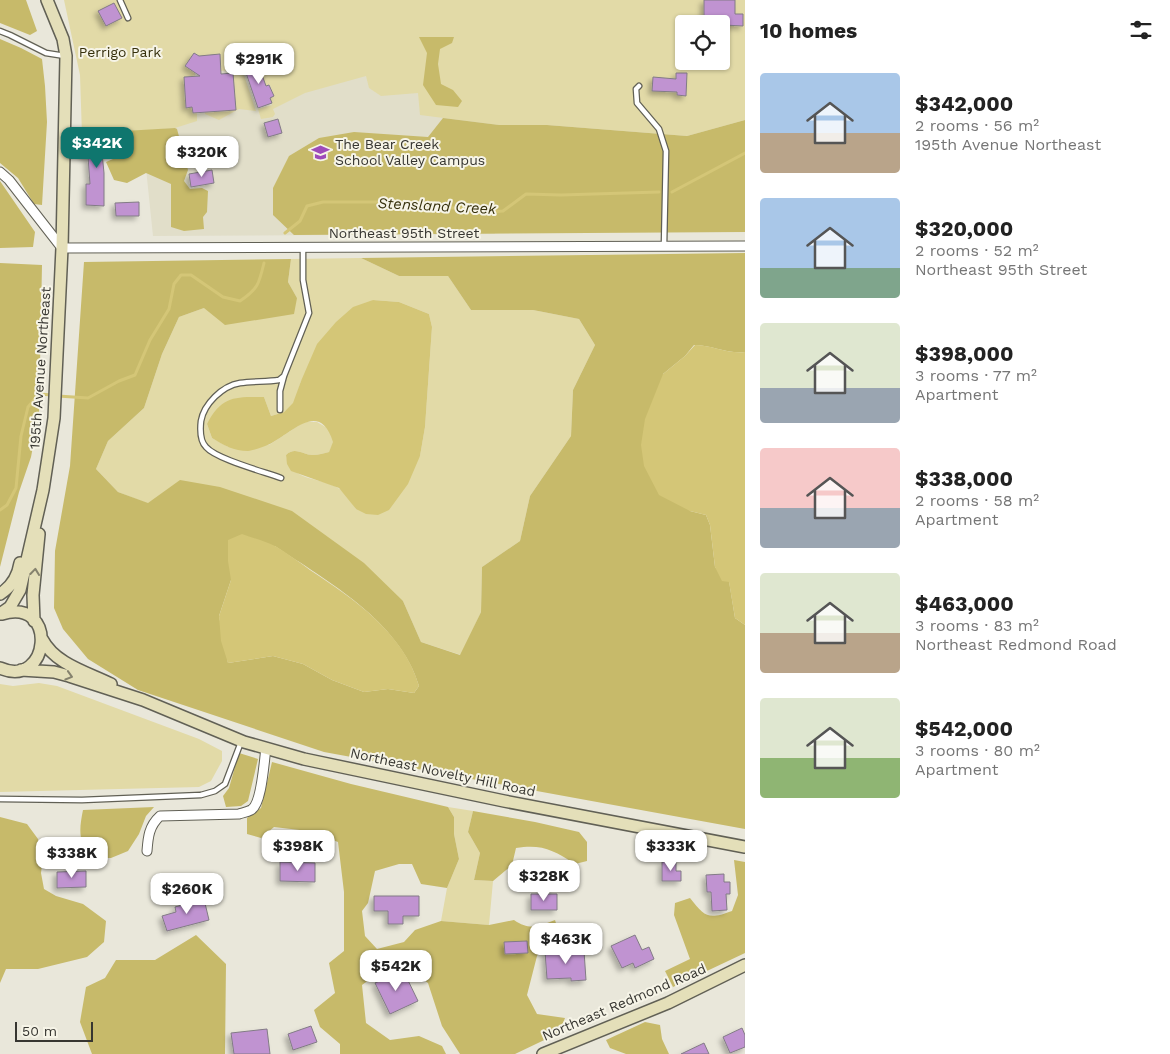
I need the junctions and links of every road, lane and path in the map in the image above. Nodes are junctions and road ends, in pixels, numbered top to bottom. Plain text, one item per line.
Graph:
1 (47, 0) edge
2 (120, 0) edge
3 (128, 18) dead end
4 (0, 32) edge
5 (66, 56) junction
6 (639, 86) dead end
7 (0, 172) edge
8 (664, 246) junction
9 (745, 246) edge
10 (303, 247) junction
11 (62, 248) junction
12 (284, 376) junction
13 (280, 410) dead end
14 (281, 478) dead end
15 (43, 490) junction
16 (0, 594) edge
17 (0, 614) edge
18 (34, 621) junction
19 (42, 639) junction
20 (0, 668) edge
21 (21, 670) junction
22 (143, 700) junction
23 (241, 741) junction
24 (266, 748) junction
25 (0, 799) edge
26 (745, 847) edge
27 (146, 851) dead end
28 (745, 965) edge
29 (543, 1054) edge

1 - 5 street, 195th Avenue Northeast
2 - 3 lane
4 - 5 lane
5 - 11 street, 195th Avenue Northeast
6 - 8 lane
7 - 11 street
8 - 9 street, Northeast 95th Street
8 - 10 street, Northeast 95th Street
10 - 11 street, Northeast 95th Street
10 - 12 lane
11 - 15 street, 195th Avenue Northeast
12 - 13 lane
12 - 14 lane
15 - 16 street
15 - 17 street
18 -> 15 street
17 - 18 street
18 - 19 street, Northeast Novelty Hill Road
19 - 21 street
19 - 22 street, Northeast Novelty Hill Road
20 - 21 street, Northeast Novelty Hill Road
21 -> 22 street, Northeast Novelty Hill Road
22 - 23 street, Northeast Novelty Hill Road
23 - 24 street, Northeast Novelty Hill Road
23 - 25 lane
24 - 26 street, Northeast Novelty Hill Road
24 - 27 street
28 - 29 street, Northeast Redmond Road

